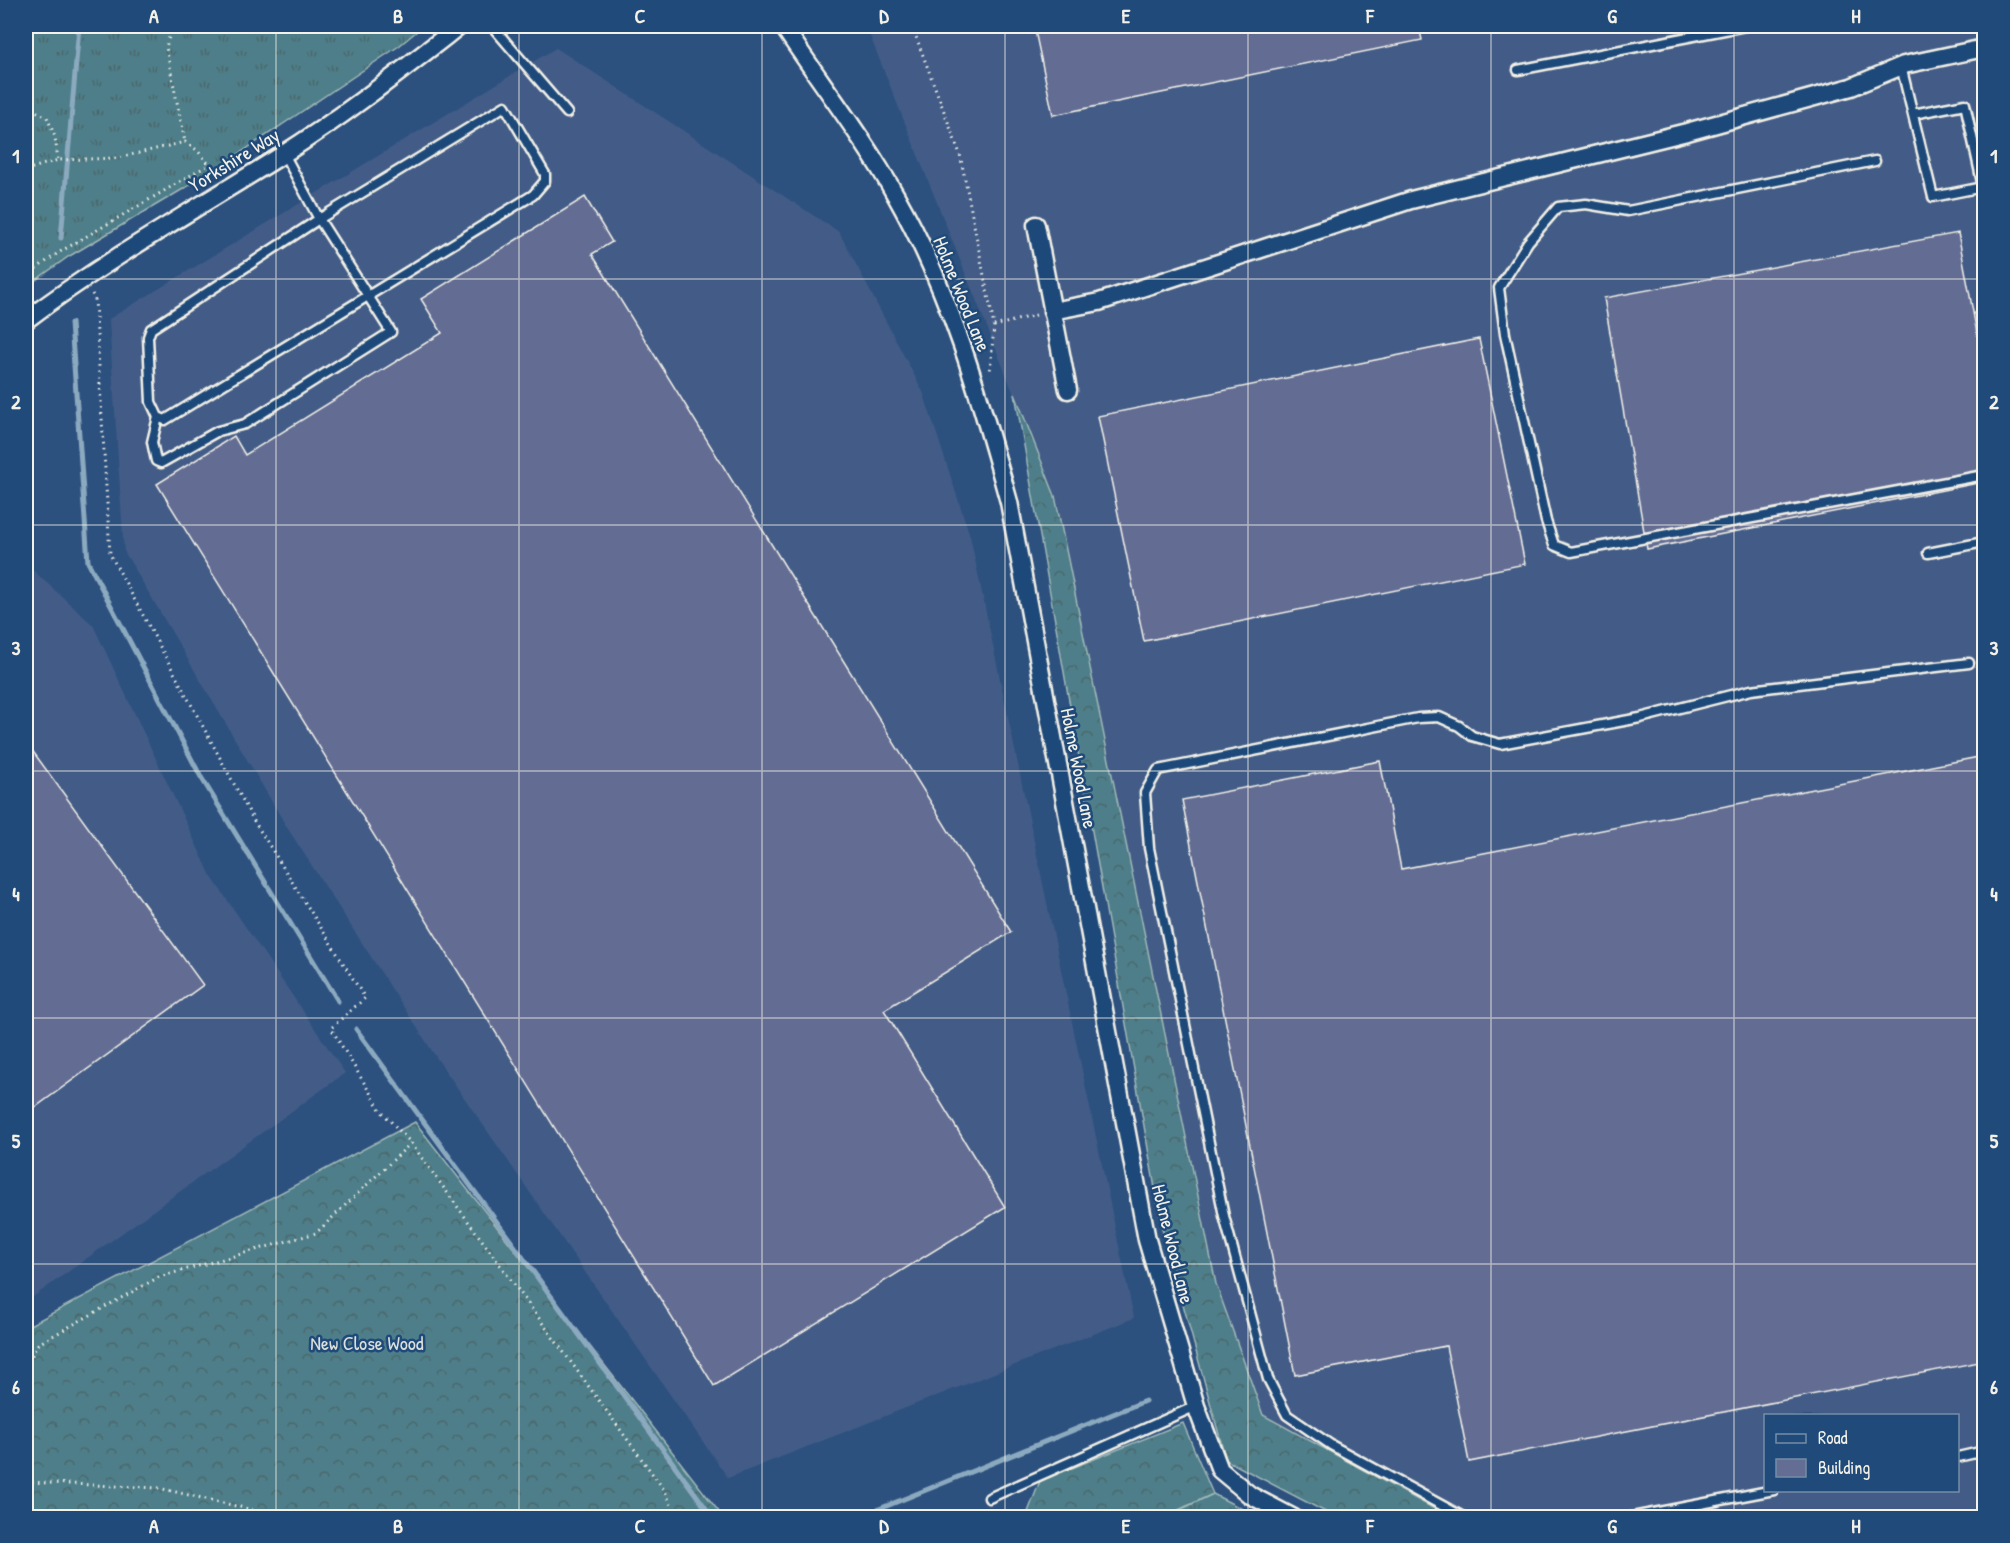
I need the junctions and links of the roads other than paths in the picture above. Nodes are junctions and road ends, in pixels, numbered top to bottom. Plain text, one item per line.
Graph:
1 (459, 26) edge
2 (492, 26) edge
3 (783, 26) edge
4 (1745, 26) edge
5 (1984, 48) edge
6 (1901, 66) junction
7 (1518, 70) dead end
8 (567, 113) dead end
9 (1913, 114) junction
10 (284, 154) junction
11 (1875, 161) dead end
12 (1984, 190) edge
13 (319, 219) junction
14 (1036, 225) dead end
15 (368, 295) junction
16 (1052, 311) junction
17 (26, 320) edge
18 (1068, 390) dead end
19 (158, 417) junction
20 (1984, 475) edge
21 (1984, 542) edge
22 (1928, 553) dead end
23 (1968, 663) dead end
24 (1196, 1406) junction
25 (1984, 1451) edge
26 (1959, 1456) edge
27 (1769, 1492) edge
28 (989, 1498) dead end
29 (1294, 1518) edge
30 (1465, 1518) edge
31 (1627, 1518) edge

1 - 10 street, Yorkshire Way
2 - 8 lane
3 - 24 street, Holme Wood Lane
4 - 7 lane
5 - 6 street
6 - 9 lane
6 - 16 street
9 - 12 lane
9 - 12 lane
10 - 13 lane
10 - 17 street, Yorkshire Way
11 - 20 lane
13 - 15 lane
13 - 15 lane
13 - 19 lane
14 - 16 street
15 - 19 lane
15 - 19 lane
16 - 18 street
21 - 22 lane
23 - 30 lane
24 - 28 lane
24 - 29 street, Holme Wood Lane
25 - 26 lane
27 - 31 lane

